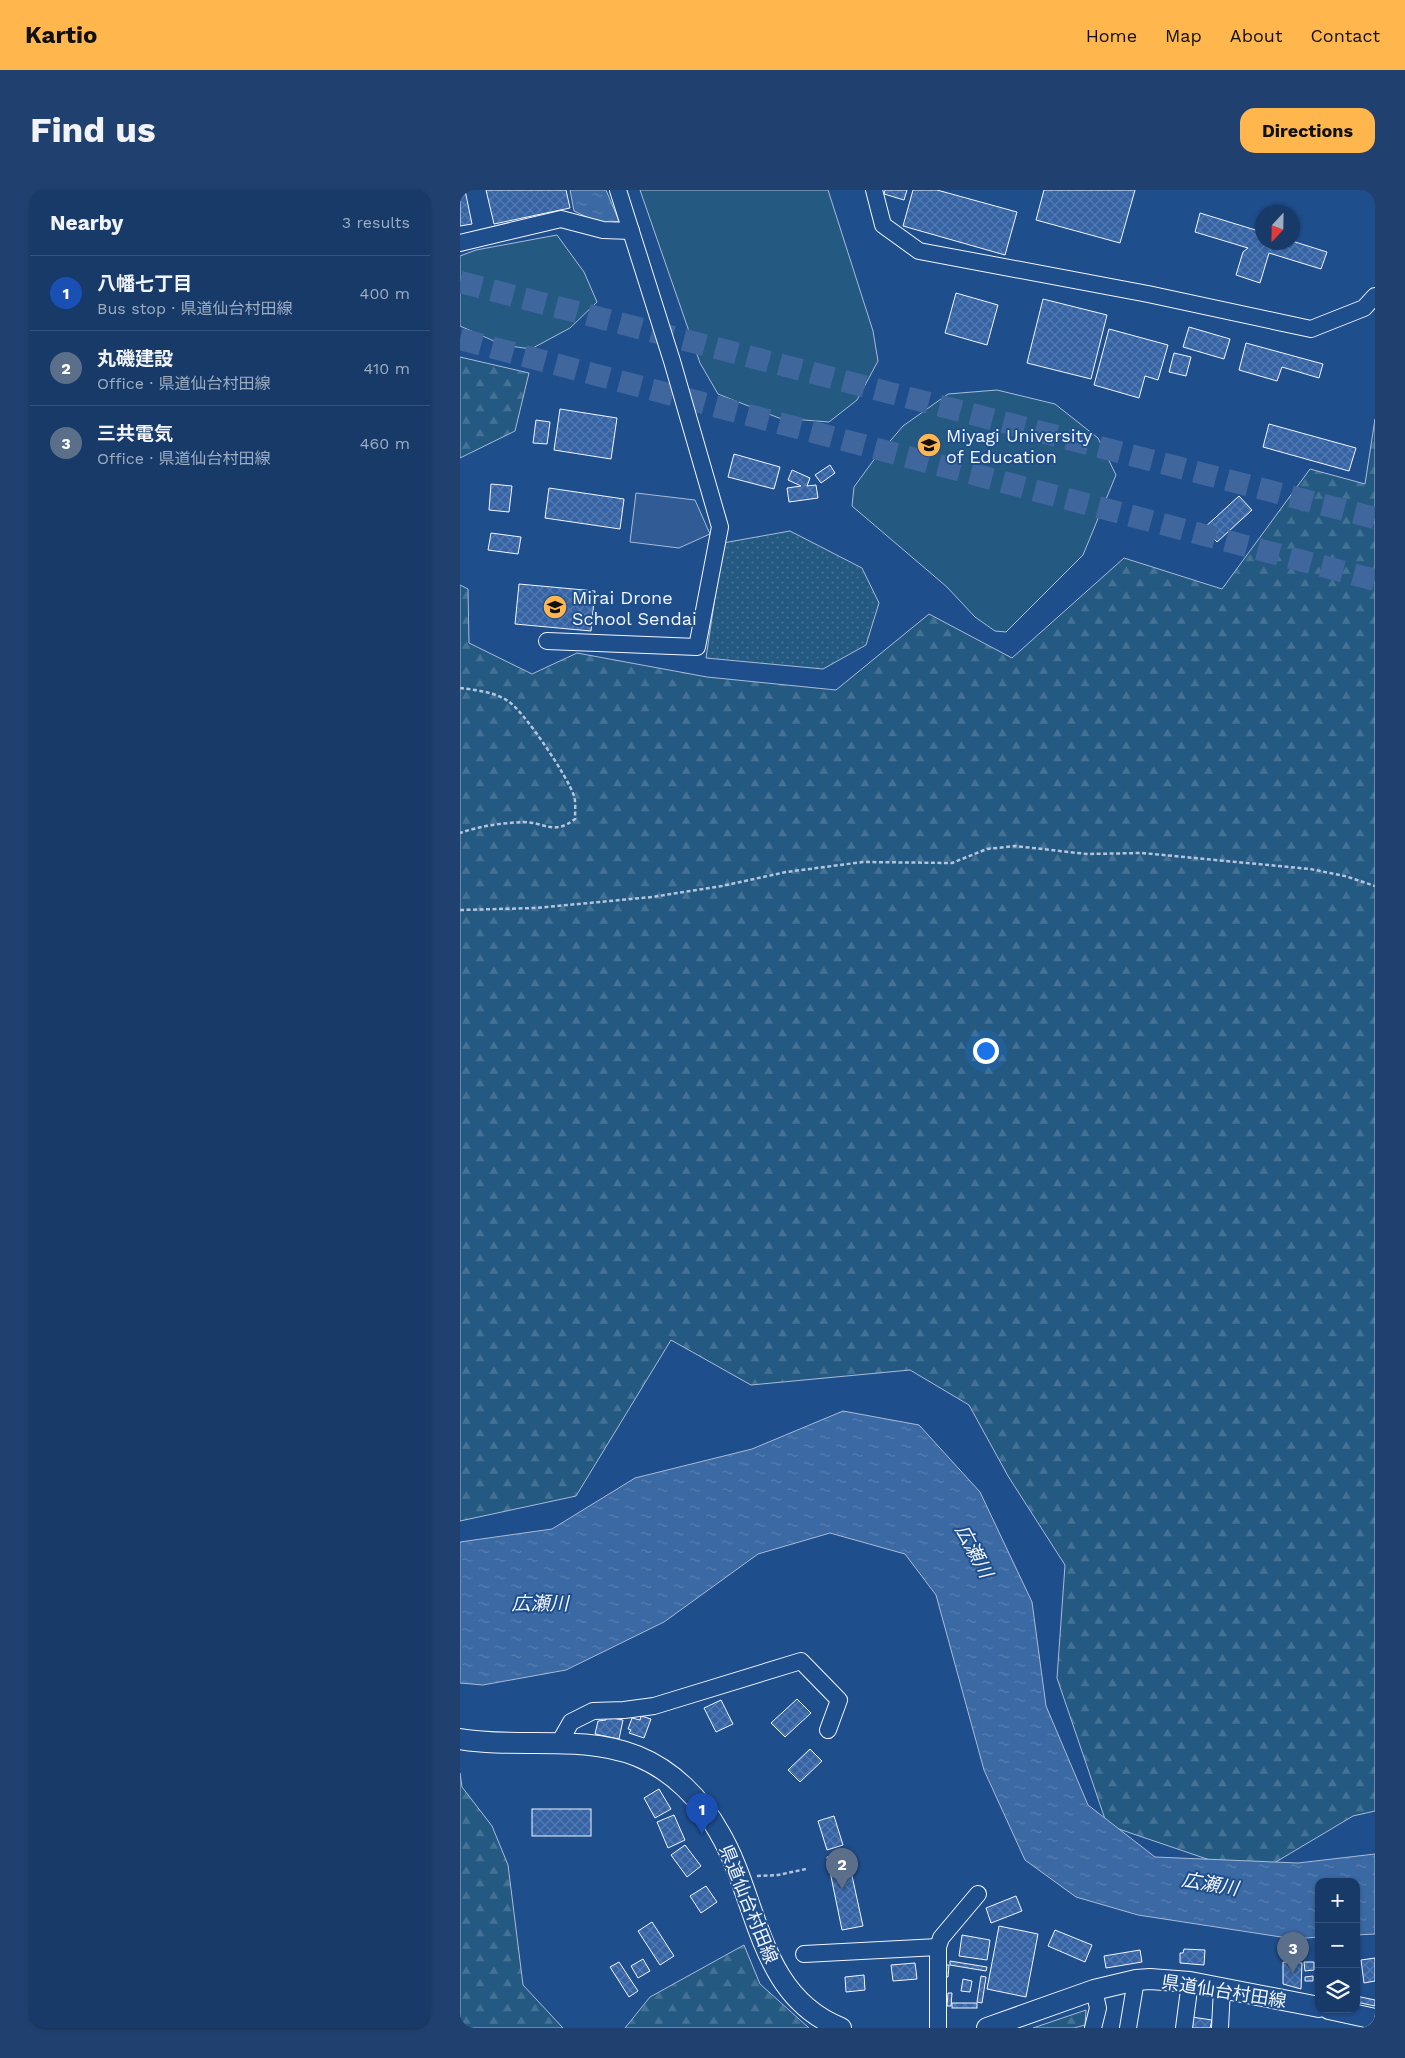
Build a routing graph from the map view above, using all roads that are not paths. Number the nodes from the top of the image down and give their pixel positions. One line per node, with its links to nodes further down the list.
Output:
1 (618, 190): 3 (street)
2 (874, 190): 5 (street)
3 (631, 231): 4 (street); 6 (street)
4 (460, 243)
5 (1375, 296)
6 (547, 641)
7 (828, 1730): 9 (street)
8 (460, 1738): 9 (main road, 県道仙台村田線)
9 (559, 1743): 20 (main road, 県道仙台村田線)
10 (978, 1894): 11 (street)
11 (938, 1947): 12 (street); 21 (street)
12 (804, 1954)
13 (1136, 1980): 14 (main road, 県道仙台村田線); 16 (main road, 県道仙台村田線); 24 (street)
14 (1190, 1982): 15 (main road, 県道仙台村田線); 25 (street)
15 (1222, 1988): 17 (main road, 県道仙台村田線); 26 (street)
16 (1094, 1990): 22 (main road, 県道仙台村田線); 23 (street)
17 (1315, 2006)
18 (1347, 2013): 19 (main road)
19 (1375, 2019)
20 (842, 2028)
21 (938, 2028)
22 (987, 2028)
23 (1093, 2028)
24 (1128, 2028)
25 (1184, 2028)
26 (1220, 2028)

